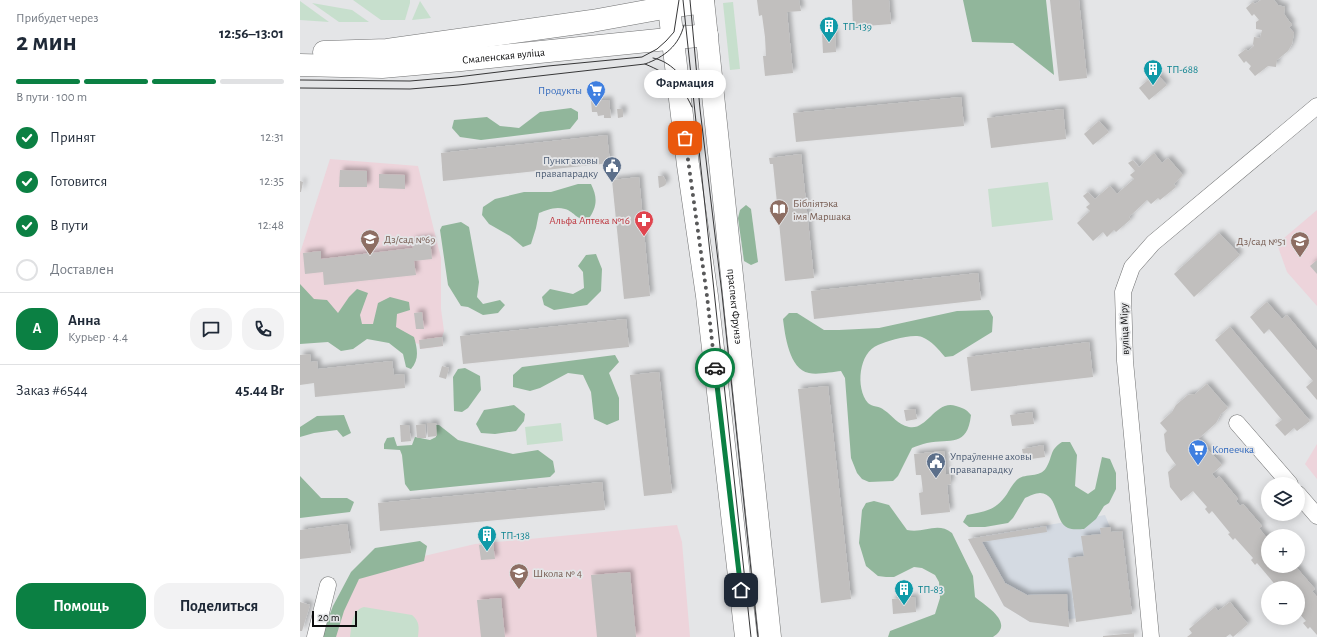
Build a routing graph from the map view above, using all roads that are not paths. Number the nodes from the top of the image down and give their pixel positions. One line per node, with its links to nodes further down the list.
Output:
1 (703, 1): 2 (main road, Смаленская вуліца); 3 (main road, праспект Фрунзэ)
2 (668, 3): 4 (main road); 5 (main road, Смаленская вуліца)
3 (707, 35): 4 (main road, Смаленская вуліца); 15 (main road, праспект Фрунзэ)
4 (673, 38): 6 (main road, Смаленская вуліца); 14 (main road)
5 (300, 51)
6 (300, 65)
7 (1317, 106): 16 (street, вуліца Міру)
8 (1237, 423): 9 (street)
9 (1284, 477)
10 (1305, 502): 11 (street)
11 (1317, 516)
12 (328, 585): 13 (street)
13 (315, 637)
14 (746, 637)
15 (770, 637)
16 (1151, 637)

